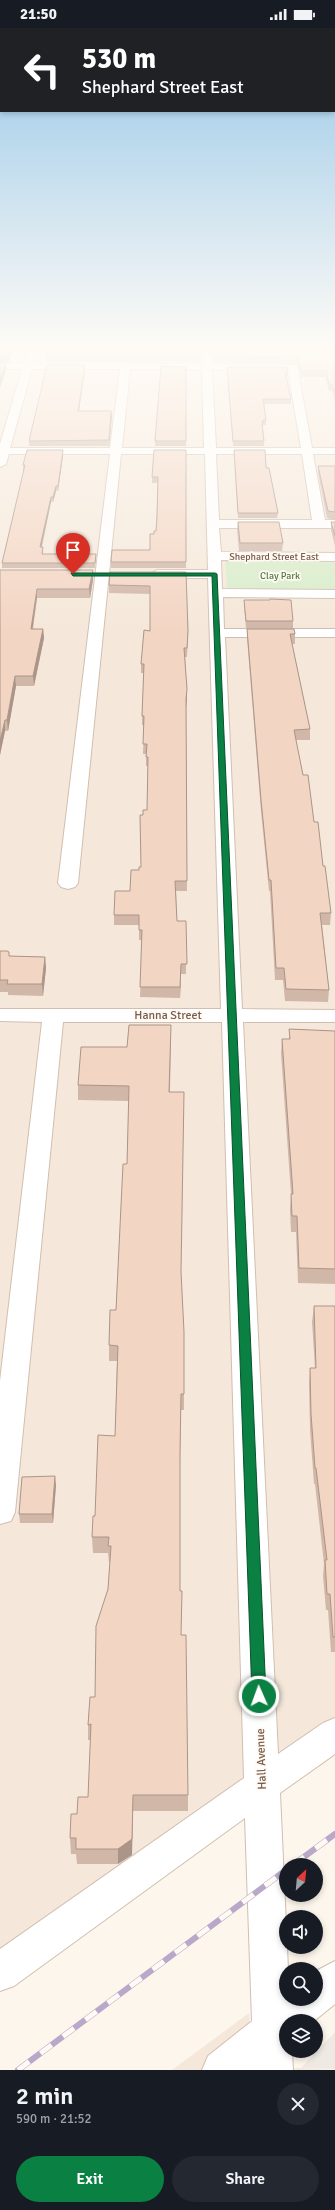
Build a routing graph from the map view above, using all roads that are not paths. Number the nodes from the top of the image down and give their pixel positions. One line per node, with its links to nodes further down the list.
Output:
1 (5, 440): 5 (street)
2 (116, 440): 6 (street)
3 (209, 440): 7 (street, Hall Avenue)
4 (306, 440): 8 (street)
5 (2, 451): 6 (street); 10 (street)
6 (115, 451): 7 (street); 16 (street)
7 (210, 451): 8 (street); 11 (street, Hall Avenue)
8 (308, 451): 9 (street); 12 (street)
9 (335, 451)
10 (0, 464)
11 (212, 524): 12 (street); 19 (street, Hall Avenue)
12 (319, 524): 13 (street)
13 (335, 524)
14 (335, 557): 19 (street, Shephard Street East)
15 (86, 574): 16 (street)
16 (102, 574): 17 (street); 23 (street)
17 (116, 574)
18 (146, 574): 19 (street, Shephard Street East)
19 (215, 575): 20 (street, Shephard Street East); 21 (street, Hall Avenue)
20 (335, 594)
21 (217, 633): 22 (street); 26 (street, Hall Avenue)
22 (335, 633)
23 (68, 883)
24 (0, 1014): 25 (street, Hanna Street)
25 (53, 1015): 26 (street, Hanna Street); 28 (street)
26 (232, 1016): 27 (street, Hanna Street); 30 (street, Hall Avenue)
27 (335, 1016)
28 (0, 1512)
29 (335, 1734): 30 (street)
30 (262, 1786): 31 (street); 35 (street, Hall Avenue)
31 (0, 1972)
32 (335, 1980): 33 (street)
33 (323, 1989)
34 (302, 2006): 35 (street)
35 (272, 2030): 36 (street); 37 (street, Hall Avenue)
36 (222, 2070)
37 (273, 2070)

